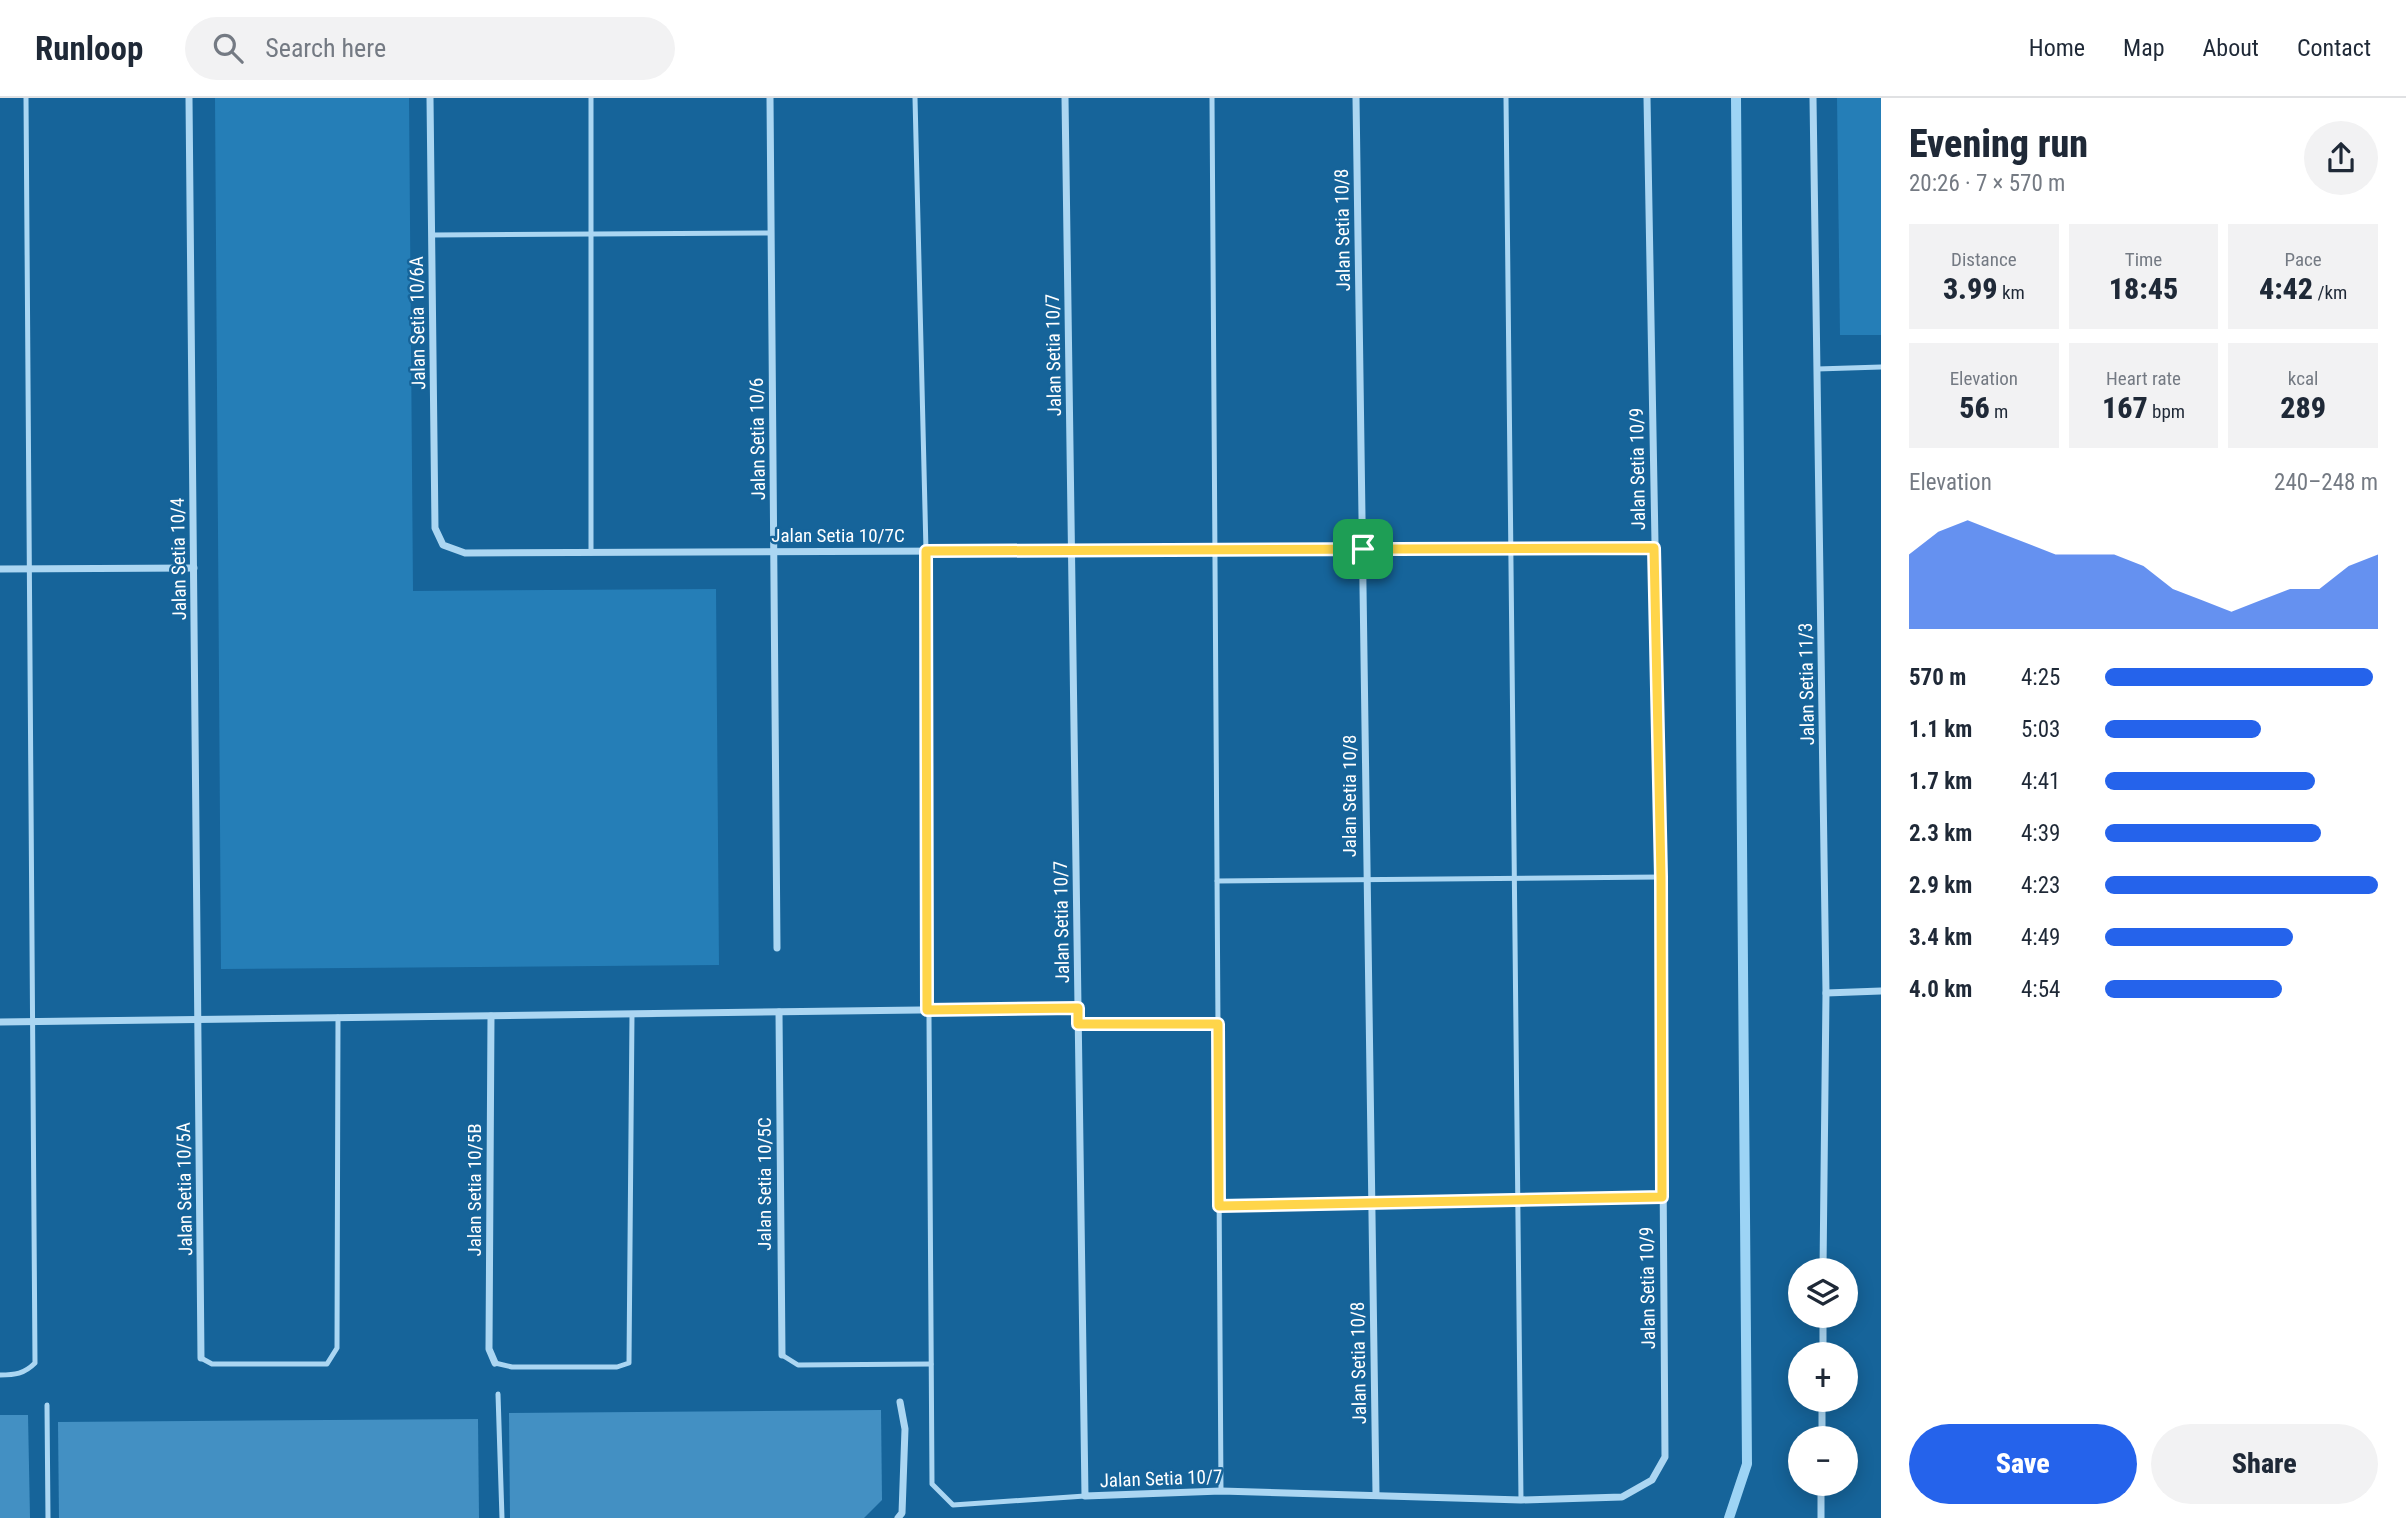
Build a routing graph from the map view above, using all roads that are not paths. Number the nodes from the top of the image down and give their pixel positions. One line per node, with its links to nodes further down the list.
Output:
1 (26, 98): 29 (lane)
2 (189, 98): 27 (street, Jalan Setia 10/4)
3 (430, 98): 14 (street, Jalan Setia 10/6A)
4 (591, 98): 15 (lane)
5 (770, 98): 13 (street, Jalan Setia 10/6)
6 (915, 98): 24 (lane)
7 (1065, 98): 22 (street, Jalan Setia 10/7)
8 (1212, 98): 23 (lane)
9 (1356, 98): 20 (street, Jalan Setia 10/8)
10 (1506, 98): 21 (lane)
11 (1647, 98): 19 (street, Jalan Setia 10/9)
12 (1813, 98): 17 (street, Jalan Setia 11/3)
13 (771, 233): 15 (lane); 25 (street, Jalan Setia 10/6)
14 (432, 235): 15 (lane); 18 (street, Jalan Setia 10/6A)
15 (591, 235): 26 (lane)
16 (1881, 367): 17 (lane)
17 (1817, 369): 36 (street, Jalan Setia 11/3)
18 (443, 545): 26 (street, Jalan Setia 10/7C)
19 (1654, 548): 21 (street, Jalan Setia 10/7C); 30 (street, Jalan Setia 10/9)
20 (1363, 549): 21 (street, Jalan Setia 10/7C); 23 (street, Jalan Setia 10/7C); 32 (street, Jalan Setia 10/8)
21 (1510, 549): 31 (lane)
22 (1071, 550): 23 (street, Jalan Setia 10/7C); 24 (street, Jalan Setia 10/7C); 37 (street, Jalan Setia 10/7)
23 (1215, 550): 33 (lane)
24 (926, 551): 25 (street, Jalan Setia 10/7C); 38 (lane)
25 (774, 552): 26 (street, Jalan Setia 10/7C); 34 (street, Jalan Setia 10/6)
26 (591, 553)
27 (194, 568): 29 (street); 43 (street, Jalan Setia 10/4)
28 (0, 569): 29 (street)
29 (30, 569): 45 (lane)
30 (1661, 877): 31 (lane); 48 (street, Jalan Setia 10/9)
31 (1514, 878): 32 (lane); 49 (lane)
32 (1366, 880): 33 (lane); 50 (street, Jalan Setia 10/8)
33 (1217, 881): 47 (lane)
34 (777, 948)
35 (1881, 991): 36 (street)
36 (1826, 993): 52 (street, Jalan Setia 11/3)
37 (1078, 1008): 38 (street); 46 (street, Jalan Setia 10/7)
38 (927, 1010): 39 (street); 56 (lane)
39 (779, 1012): 40 (street); 53 (street, Jalan Setia 10/5C)
40 (632, 1014): 41 (street); 55 (lane)
41 (491, 1016): 42 (street); 55 (street, Jalan Setia 10/5B)
42 (338, 1017): 43 (street); 54 (lane)
43 (198, 1019): 45 (street); 54 (street, Jalan Setia 10/5A)
44 (0, 1022): 45 (street)
45 (33, 1022): 57 (lane)
46 (1078, 1024): 47 (lane); 63 (street, Jalan Setia 10/7)
47 (1218, 1024): 51 (lane)
48 (1662, 1197): 49 (lane); 65 (street, Jalan Setia 10/9)
49 (1517, 1200): 50 (lane); 65 (lane)
50 (1371, 1203): 51 (lane); 62 (street, Jalan Setia 10/8)
51 (1219, 1206): 61 (lane)
52 (1824, 1258)
53 (782, 1355): 56 (lane)
54 (201, 1358)
55 (495, 1363)
56 (931, 1364): 63 (lane)
57 (0, 1375)
58 (498, 1394): 67 (lane)
59 (900, 1402): 68 (street)
60 (47, 1405): 66 (lane)
61 (1221, 1491): 62 (street, Jalan Setia 10/7); 63 (street, Jalan Setia 10/7)
62 (1376, 1494): 65 (street, Jalan Setia 10/9)
63 (1085, 1496)
64 (1821, 1496): 69 (street)
65 (1521, 1500)
66 (48, 1518)
67 (502, 1518)
68 (898, 1518)
69 (1821, 1518)

